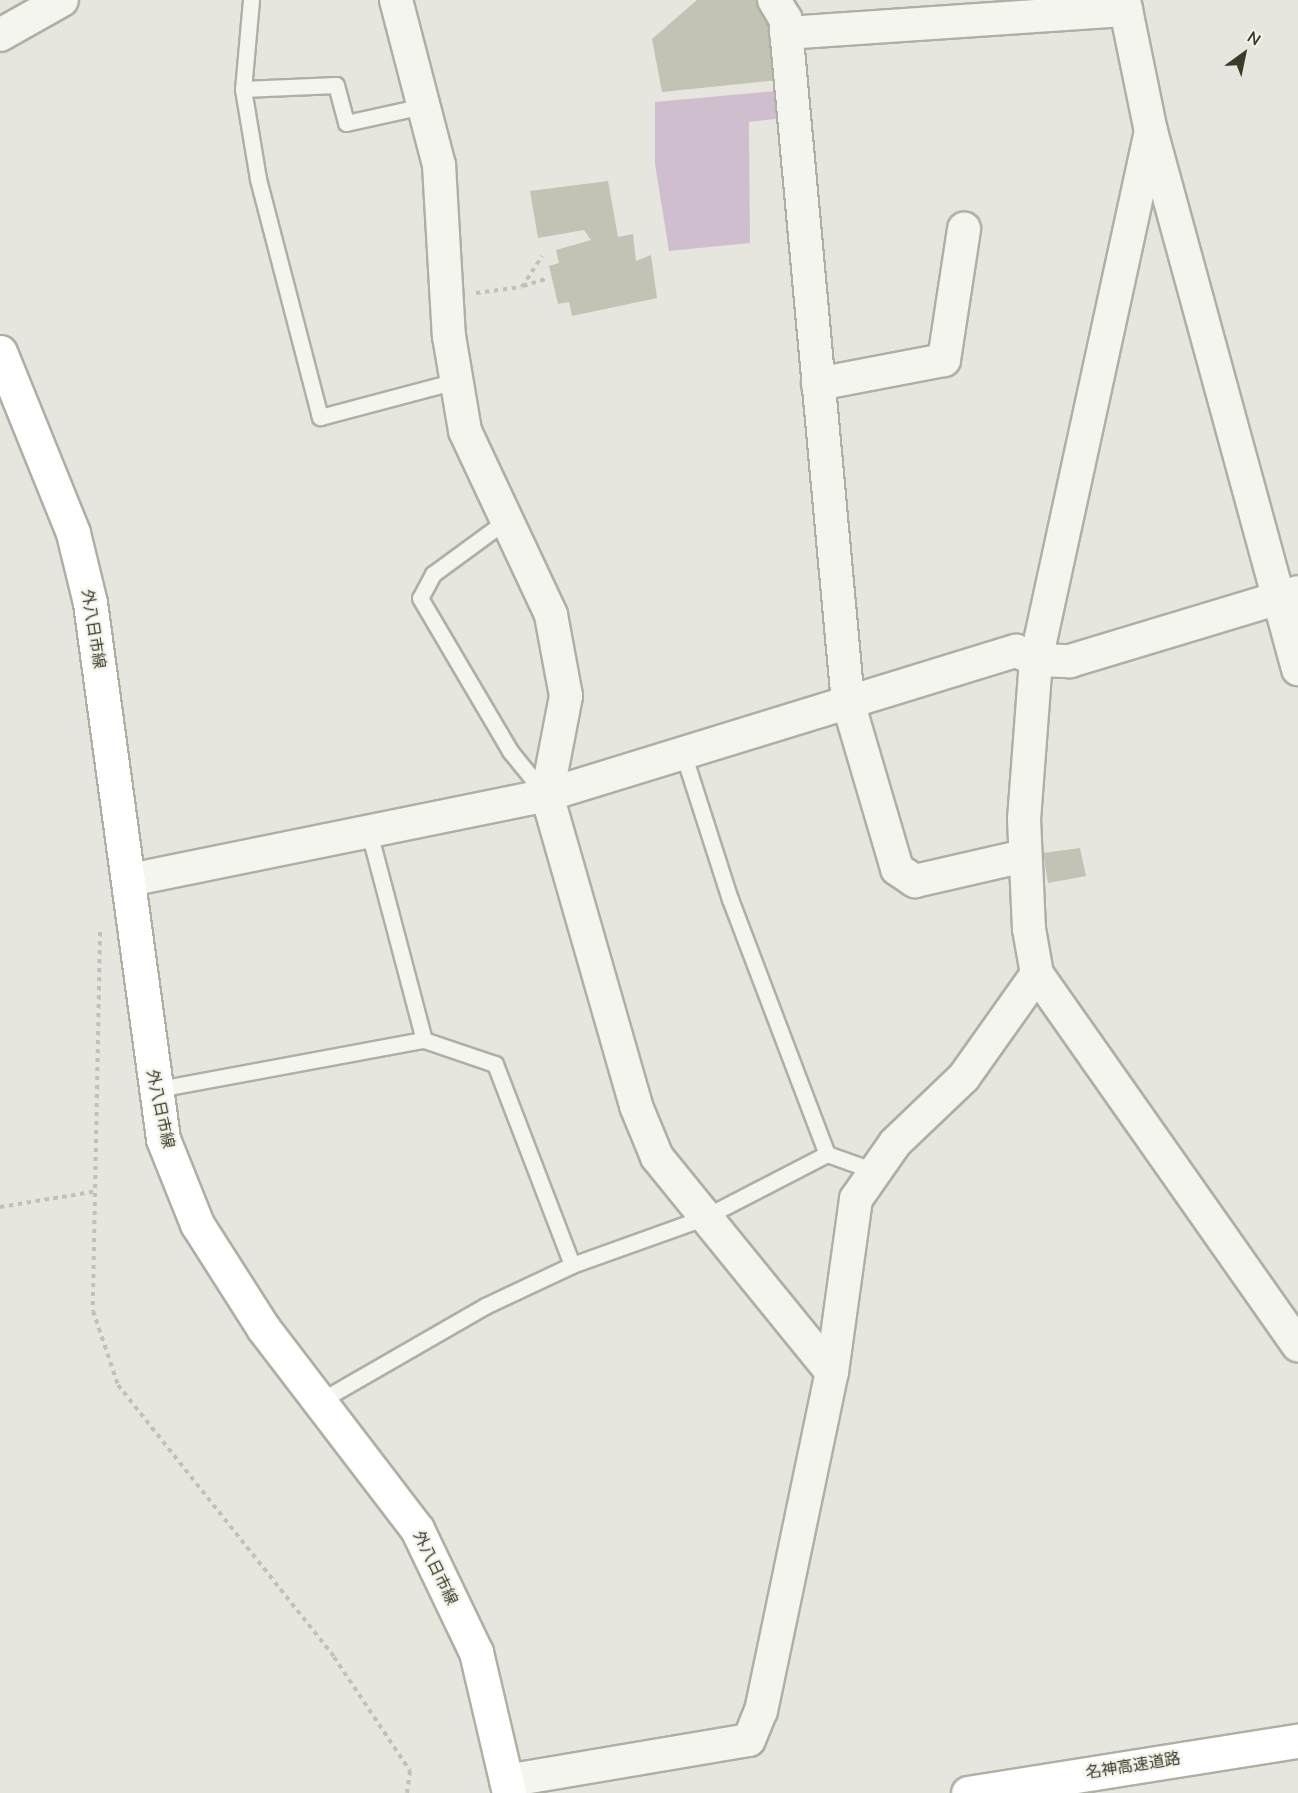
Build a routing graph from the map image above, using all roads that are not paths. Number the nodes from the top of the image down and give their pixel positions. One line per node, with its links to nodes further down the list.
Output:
1 (62, 0): 8 (street)
2 (251, 0): 9 (lane)
3 (396, 0): 10 (street)
4 (774, 0): 7 (street)
5 (1125, 5): 6 (street); 11 (street)
6 (975, 10): 7 (street)
7 (786, 33): 15 (street)
8 (0, 36)
9 (243, 89): 10 (lane); 14 (lane)
10 (423, 106): 14 (street)
11 (1151, 131): 17 (street); 18 (street)
12 (964, 229): 15 (street)
13 (0, 352): 25 (main road, 外八日市線)
14 (456, 381): 16 (street)
15 (818, 384): 20 (street)
16 (504, 522): 22 (street); 22 (lane)
17 (1289, 594): 18 (street); 19 (street)
18 (1036, 660): 20 (street); 24 (street)
19 (1298, 669)
20 (848, 702): 21 (street); 24 (street)
21 (683, 753): 22 (street); 29 (lane)
22 (547, 795): 23 (street); 31 (street)
23 (369, 832): 25 (street); 27 (lane)
24 (1024, 856): 26 (street)
25 (130, 880): 28 (main road, 外八日市線)
26 (1037, 974): 30 (street); 33 (street)
27 (424, 1040): 28 (lane); 32 (lane)
28 (153, 1090): 35 (main road, 外八日市線)
29 (827, 1154): 30 (lane); 31 (lane)
30 (872, 1170): 34 (street)
31 (703, 1218): 32 (lane); 34 (street)
32 (572, 1265): 35 (lane)
33 (1298, 1345)
34 (832, 1372): 37 (street)
35 (320, 1401): 37 (main road, 外八日市線)
36 (1298, 1741): 38 (main road, 名神高速道路)
37 (507, 1787)
38 (968, 1793)

